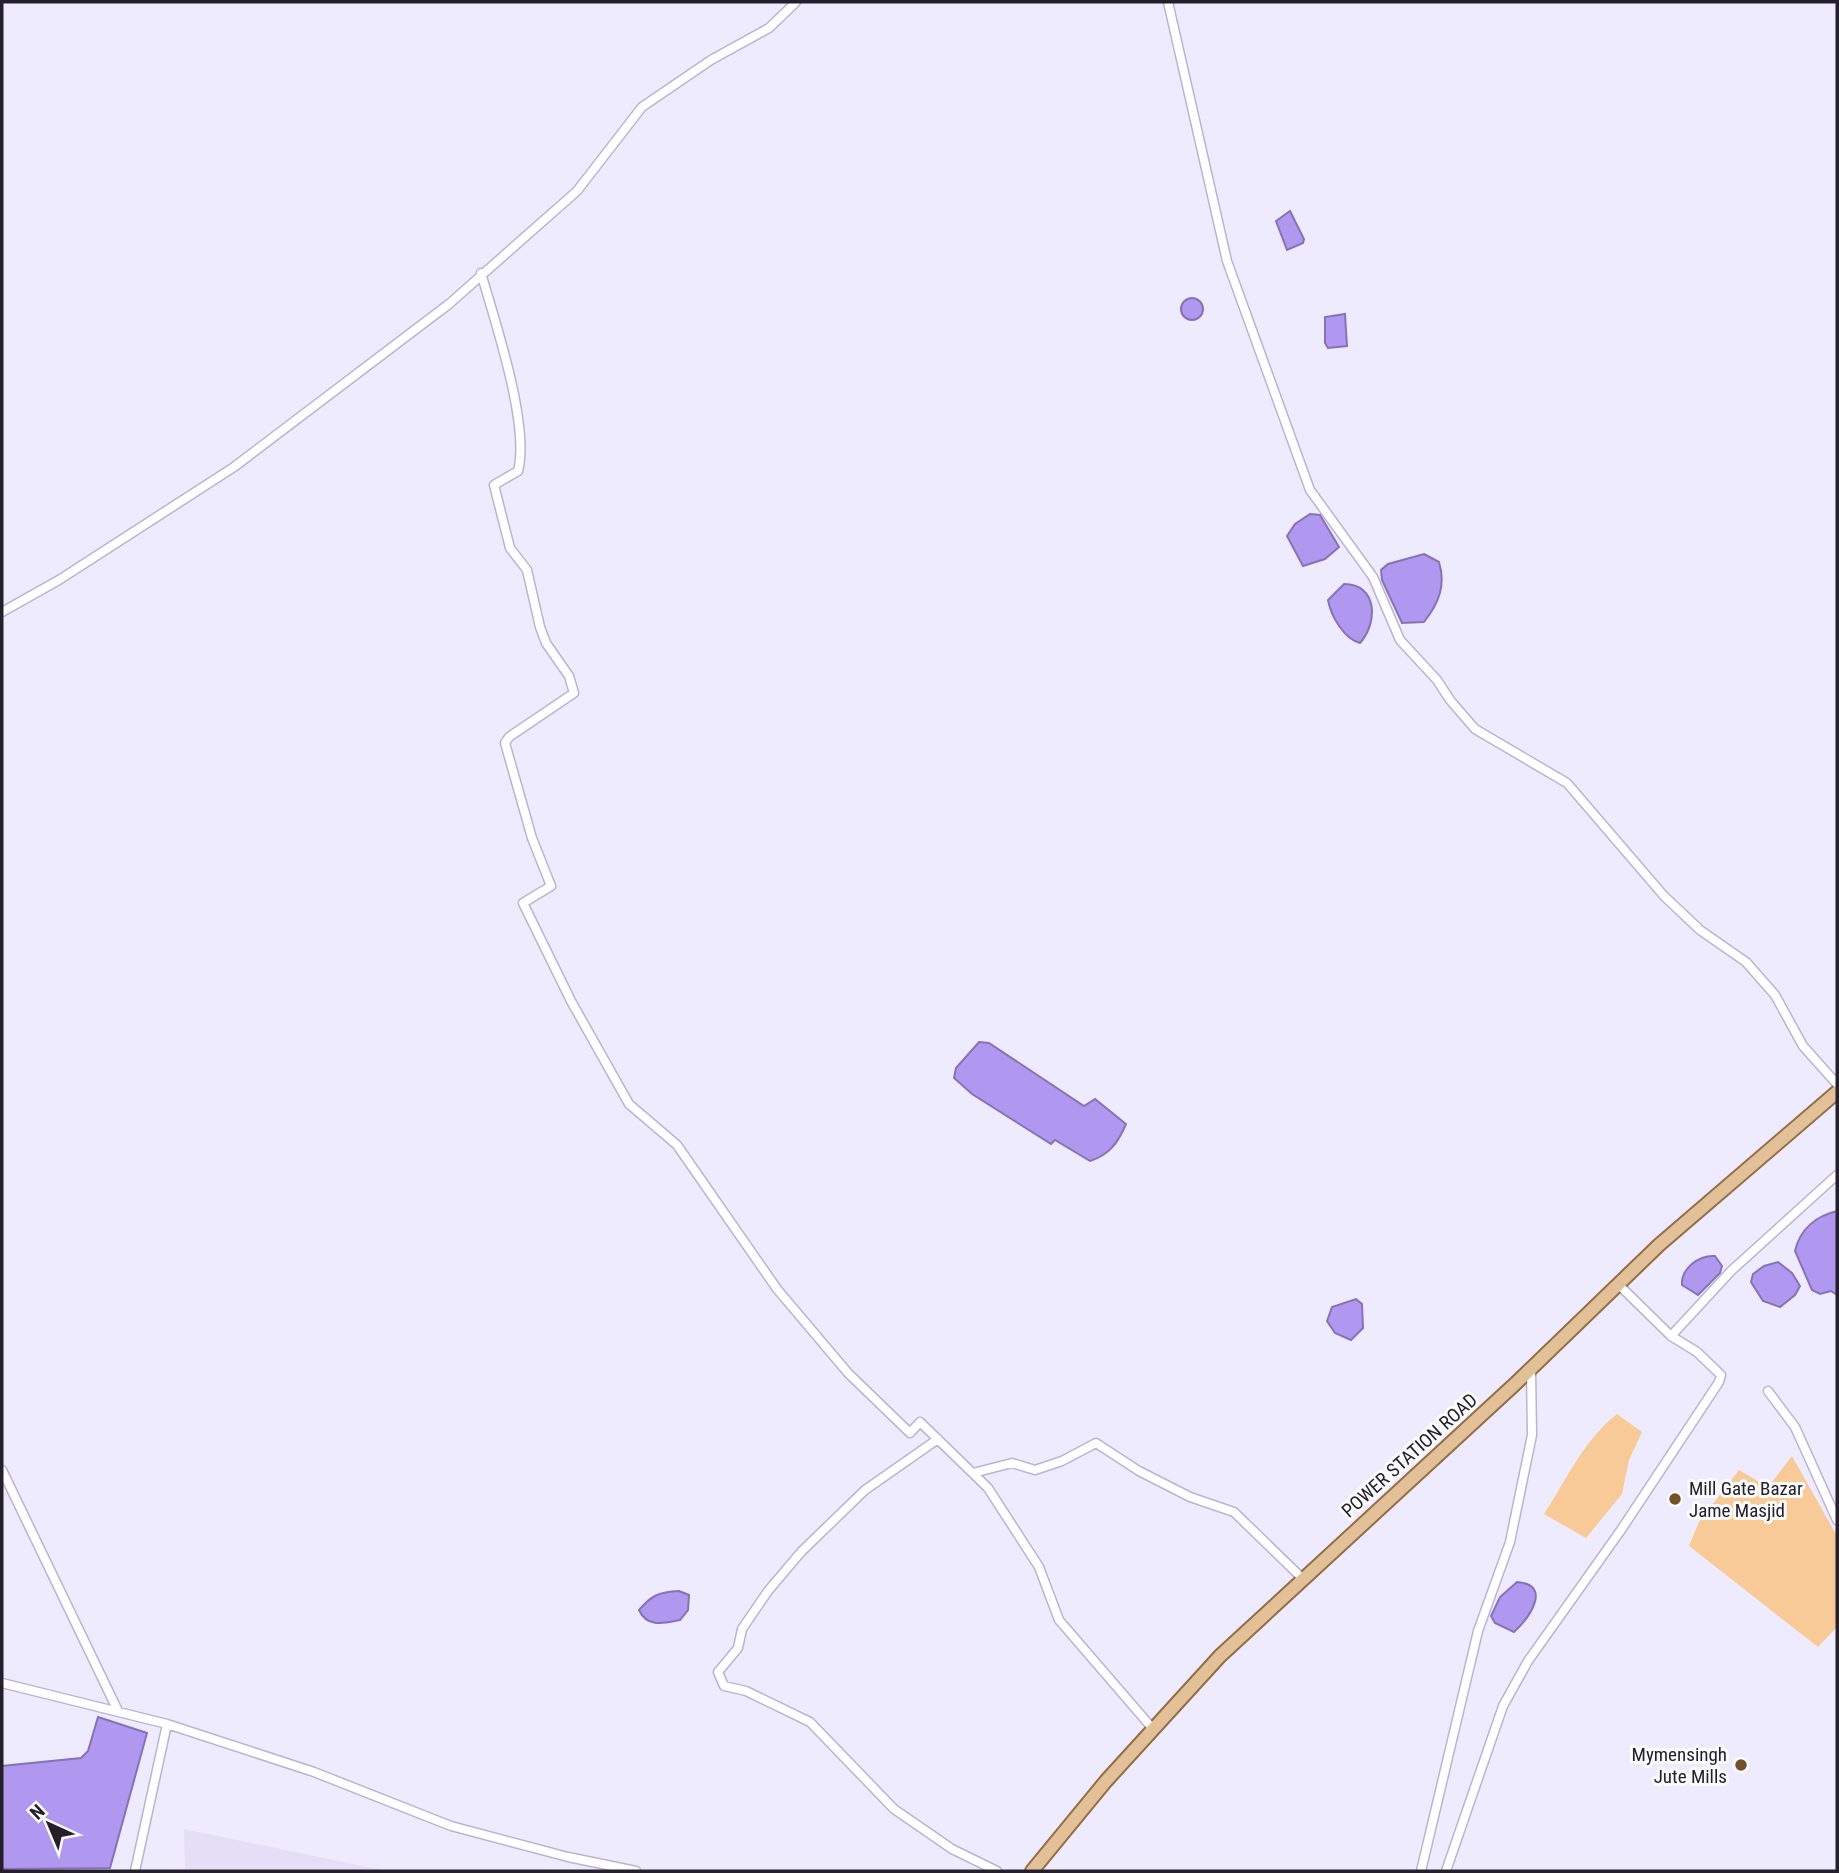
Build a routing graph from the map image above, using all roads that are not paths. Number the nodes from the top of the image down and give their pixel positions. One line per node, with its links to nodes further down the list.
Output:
1 (796, 2): 3 (street)
2 (1168, 2): 5 (street)
3 (481, 273): 4 (street); 12 (street)
4 (2, 612)
5 (1837, 1083)
6 (1837, 1092): 8 (main road, POWER STATION ROAD)
7 (1837, 1175): 9 (street)
8 (1618, 1284): 9 (street); 10 (main road, POWER STATION ROAD)
9 (1671, 1336): 26 (street)
10 (1531, 1369): 16 (main road, POWER STATION ROAD); 25 (street)
11 (1768, 1391): 15 (street)
12 (938, 1439): 14 (street); 23 (street)
13 (2, 1470): 18 (street)
14 (973, 1473): 16 (street); 20 (street)
15 (1837, 1520)
16 (1303, 1579): 20 (main road, POWER STATION ROAD)
17 (2, 1683): 18 (street)
18 (118, 1711): 19 (street)
19 (167, 1724): 21 (street); 22 (street)
20 (1153, 1729): 24 (main road, POWER STATION ROAD)
21 (135, 1871)
22 (636, 1871)
23 (997, 1871)
24 (1032, 1871)
25 (1421, 1871)
26 (1446, 1871)

